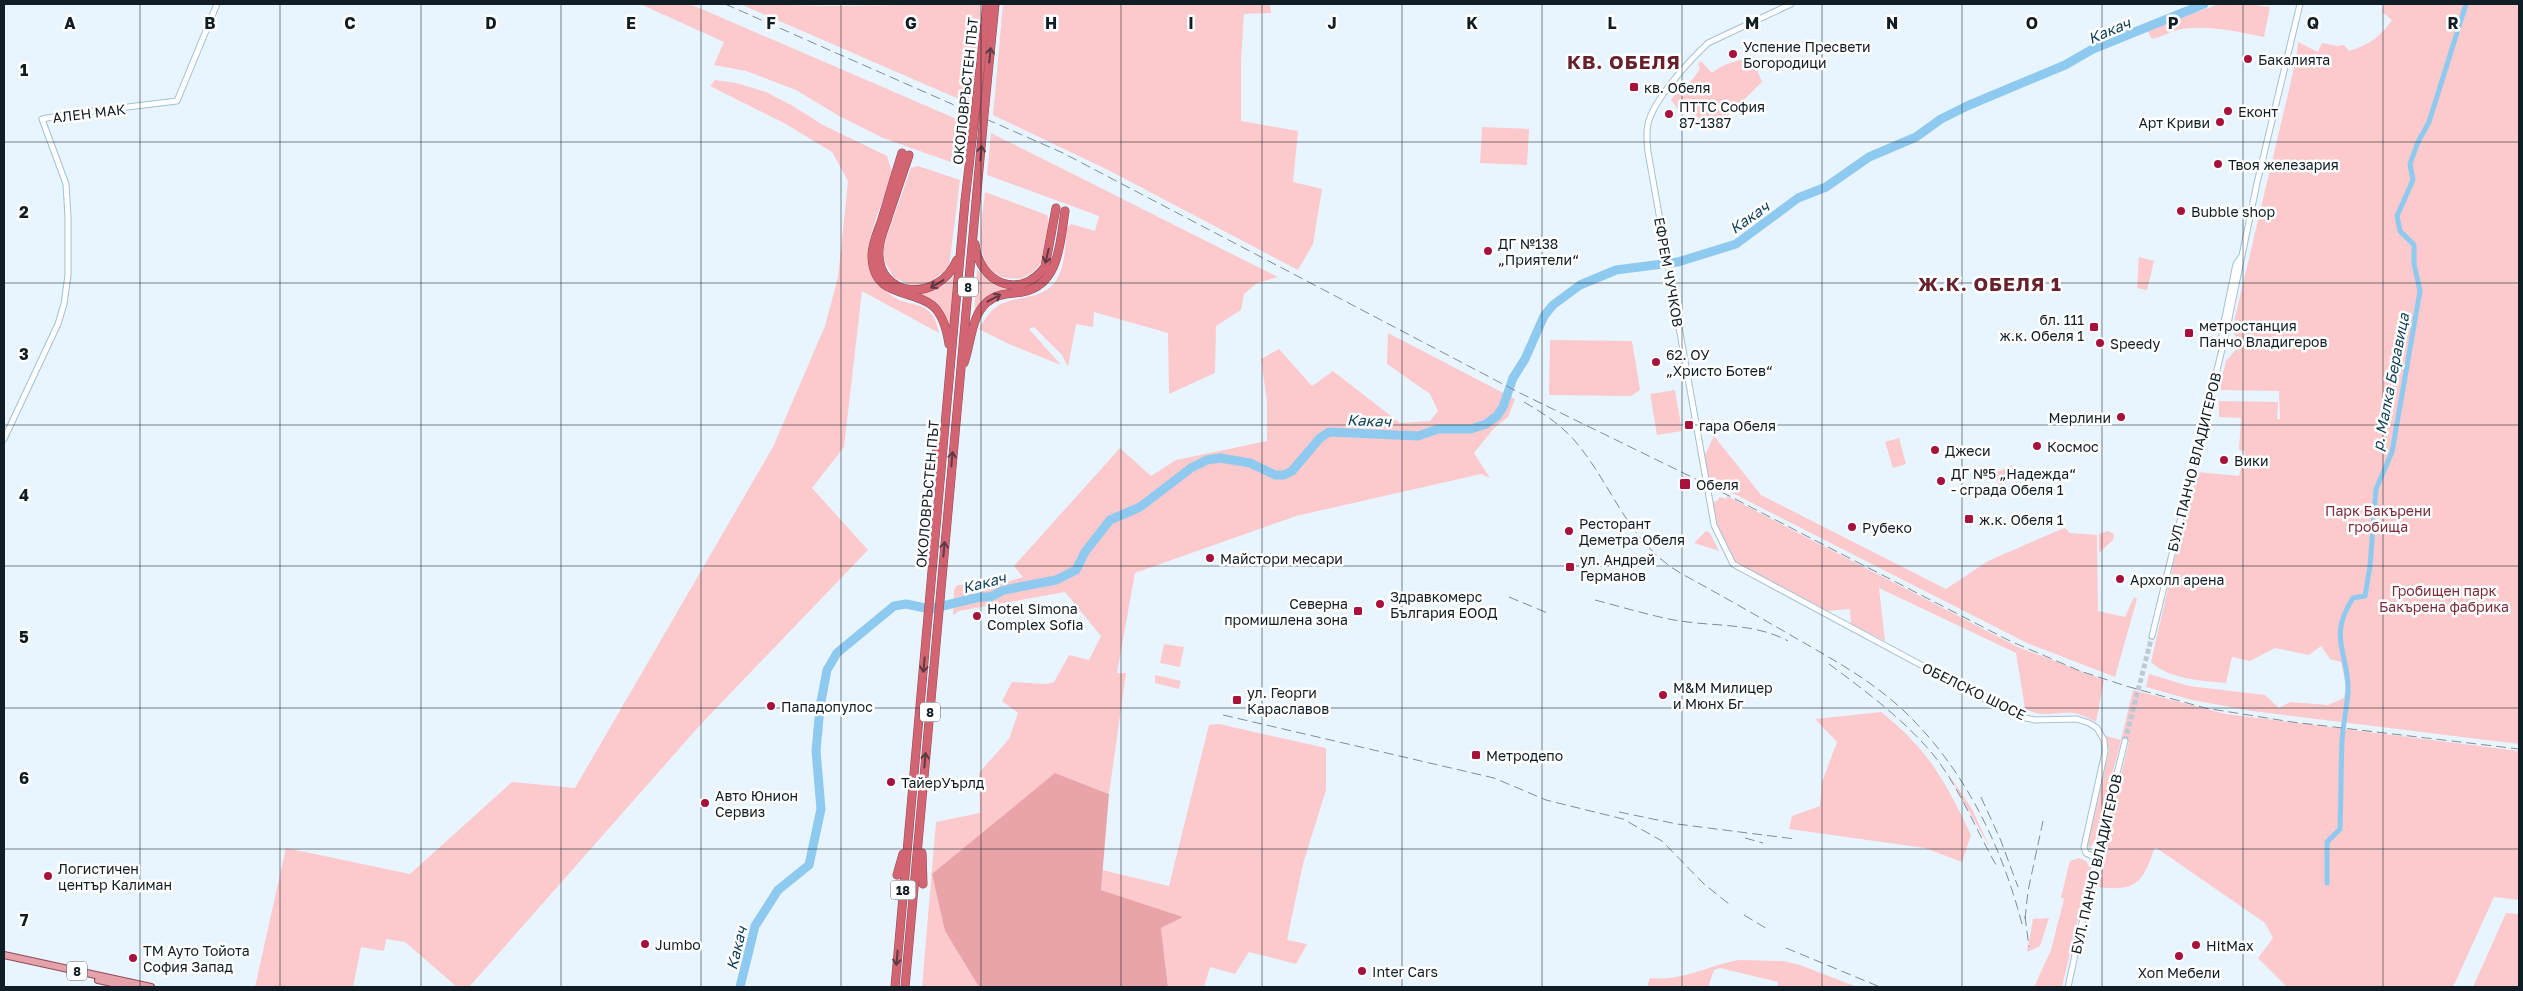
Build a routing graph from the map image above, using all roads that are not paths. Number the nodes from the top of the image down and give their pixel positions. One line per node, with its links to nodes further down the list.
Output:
1 (217, 4): 12 (street, АЛЕН МАК)
2 (987, 4): 8 (highway, ОКОЛОВРЪСТЕН ПЪТ / 8, bridge)
3 (996, 4): 9 (highway, ОКОЛОВРЪСТЕН ПЪТ / 8, one-way to 3, bridge)
4 (1791, 4): 15 (street, ЕФРЕМ ЧУЧКОВ)
5 (2300, 4): 16 (street, БУЛ. ПАНЧО ВЛАДИГЕРОВ)
6 (1056, 208): 9 (highway, one-way to 9)
7 (1065, 211): 11 (highway, one-way to 7)
8 (963, 226): 10 (highway, ОКОЛОВРЪСТЕН ПЪТ / 8); 10 (highway, one-way to 10)
9 (973, 228): 11 (highway, ОКОЛОВРЪСТЕН ПЪТ / 8)
10 (950, 355): 14 (highway, ОКОЛОВРЪСТЕН ПЪТ / 8)
11 (960, 371): 19 (highway, ОКОЛОВРЪСТЕН ПЪТ / 8, one-way to 11)
12 (4, 439)
13 (936, 448): 14 (highway)
14 (942, 466): 18 (highway, ОКОЛОВРЪСТЕН ПЪТ / 8, one-way to 18)
15 (1733, 564): 21 (street, ОБЕЛСКО ШОСЕ)
16 (2152, 636)
17 (2125, 741): 21 (street, БУЛ. ПАНЧО ВЛАДИГЕРОВ)
18 (914, 776): 20 (highway, ОКОЛОВРЪСТЕН ПЪТ / 18)
19 (921, 808): 23 (highway, 8); 29 (highway, ОКОЛОВРЪСТЕН ПЪТ / 18)
20 (910, 828): 22 (highway); 28 (highway, ОКОЛОВРЪСТЕН ПЪТ / 18, one-way to 28)
21 (2096, 858): 30 (street, БУЛ. ПАНЧО ВЛАДИГЕРОВ)
22 (897, 874)
23 (923, 884)
24 (4, 955): 27 (main road, 8)
25 (4, 959): 26 (main road, 8)
26 (131, 987)
27 (151, 987)
28 (895, 987)
29 (905, 987)
30 (2068, 987)

